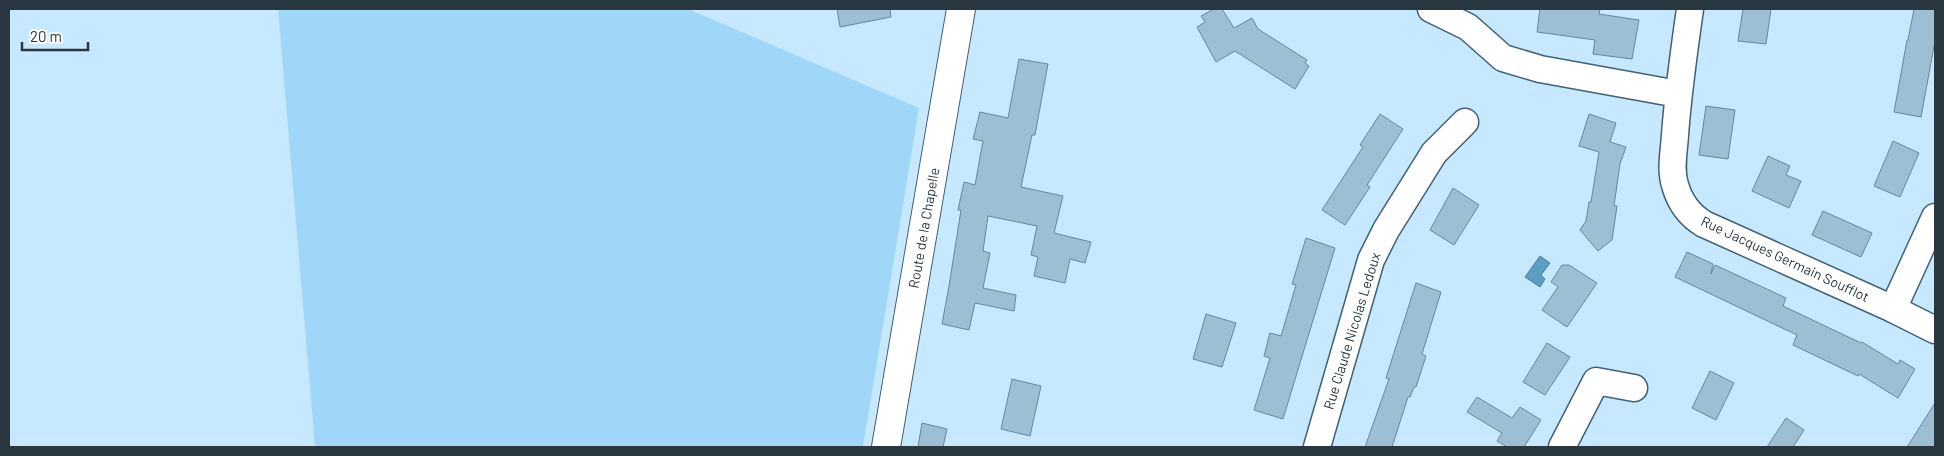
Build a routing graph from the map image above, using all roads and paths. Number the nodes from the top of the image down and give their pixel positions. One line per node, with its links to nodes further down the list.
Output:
1 (961, 9): 10 (main road, Route de la Chapelle)
2 (1431, 9): 4 (street)
3 (1690, 9): 4 (street, Rue Jacques Germain Soufflot)
4 (1678, 94): 7 (street, Rue Jacques Germain Soufflot)
5 (1465, 122): 11 (street, Rue Claude Nicolas Ledoux)
6 (1935, 217): 7 (street)
7 (1893, 309): 8 (street, Rue Jacques Germain Soufflot)
8 (1935, 330)
9 (1634, 388): 12 (street)
10 (886, 447)
11 (1317, 447)
12 (1562, 447)

